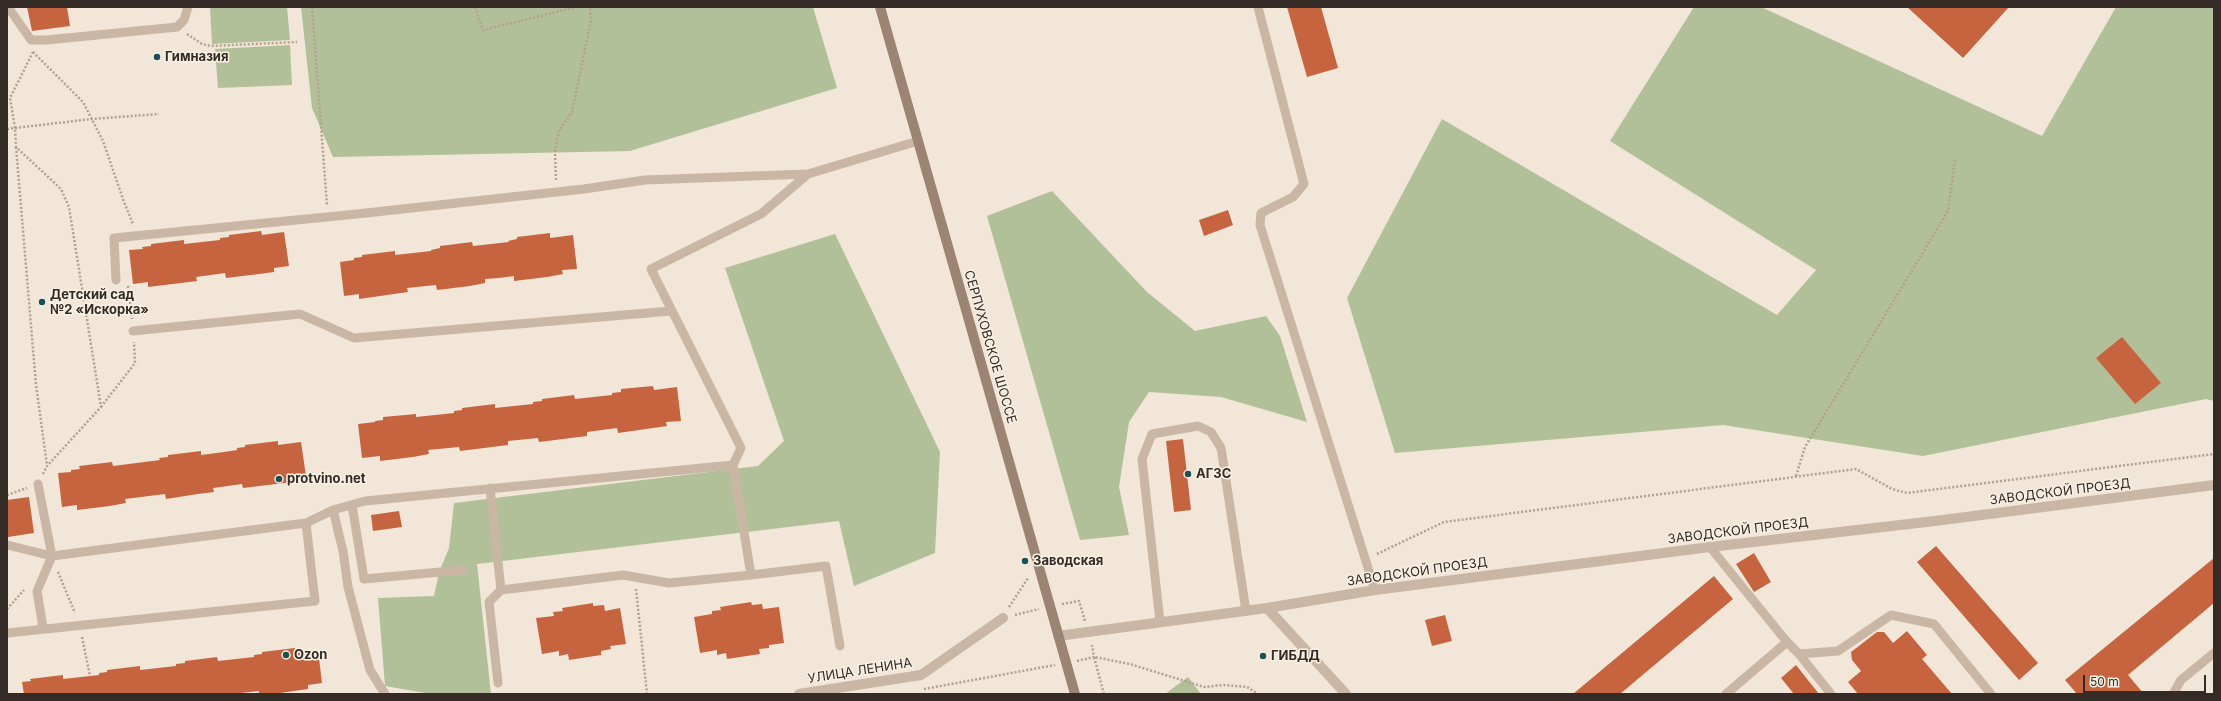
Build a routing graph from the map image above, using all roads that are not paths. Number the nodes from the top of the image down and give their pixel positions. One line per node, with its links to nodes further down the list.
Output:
1 (8, 7): 2 (lane)
2 (188, 7)
3 (880, 7): 5 (main road, СЕРПУХОВСКОЕ ШОССЕ)
4 (1258, 7): 23 (lane)
5 (918, 141): 6 (lane); 30 (main road, СЕРПУХОВСКОЕ ШОССЕ)
6 (808, 174): 7 (lane); 8 (lane)
7 (116, 280)
8 (671, 311): 9 (lane); 10 (lane)
9 (133, 331)
10 (733, 465): 13 (lane); 21 (lane)
11 (38, 484): 19 (lane)
12 (2214, 485): 18 (street, ЗАВОДСКОЙ ПРОЕЗД)
13 (490, 488): 14 (lane); 22 (lane)
14 (352, 504): 15 (lane); 20 (lane)
15 (333, 510): 16 (lane); 36 (lane)
16 (306, 523): 19 (lane); 28 (lane)
17 (7, 545): 19 (lane)
18 (1710, 547): 23 (street, ЗАВОДСКОЙ ПРОЕЗД); 31 (lane)
19 (52, 556): 28 (lane)
20 (463, 570)
21 (751, 575): 22 (lane); 32 (lane)
22 (502, 590): 35 (lane)
23 (1375, 590): 24 (street, ЗАВОДСКОЙ ПРОЕЗД)
24 (1267, 608): 25 (street, ЗАВОДСКОЙ ПРОЕЗД); 39 (street)
25 (1246, 611): 27 (street, ЗАВОДСКОЙ ПРОЕЗД); 27 (lane)
26 (1003, 618): 37 (street, УЛИЦА ЛЕНИНА)
27 (1160, 622): 30 (street, ЗАВОДСКОЙ ПРОЕЗД)
28 (43, 628): 29 (lane)
29 (7, 633)
30 (1058, 636): 38 (main road, СЕРПУХОВСКОЕ ШОССЕ)
31 (1787, 642): 34 (lane); 40 (lane)
32 (840, 646)
33 (2214, 653): 43 (lane)
34 (1799, 654): 41 (lane); 42 (lane)
35 (498, 682)
36 (385, 694)
37 (799, 694)
38 (1075, 694)
39 (1346, 694)
40 (1726, 694)
41 (1831, 694)
42 (1991, 694)
43 (2173, 694)

